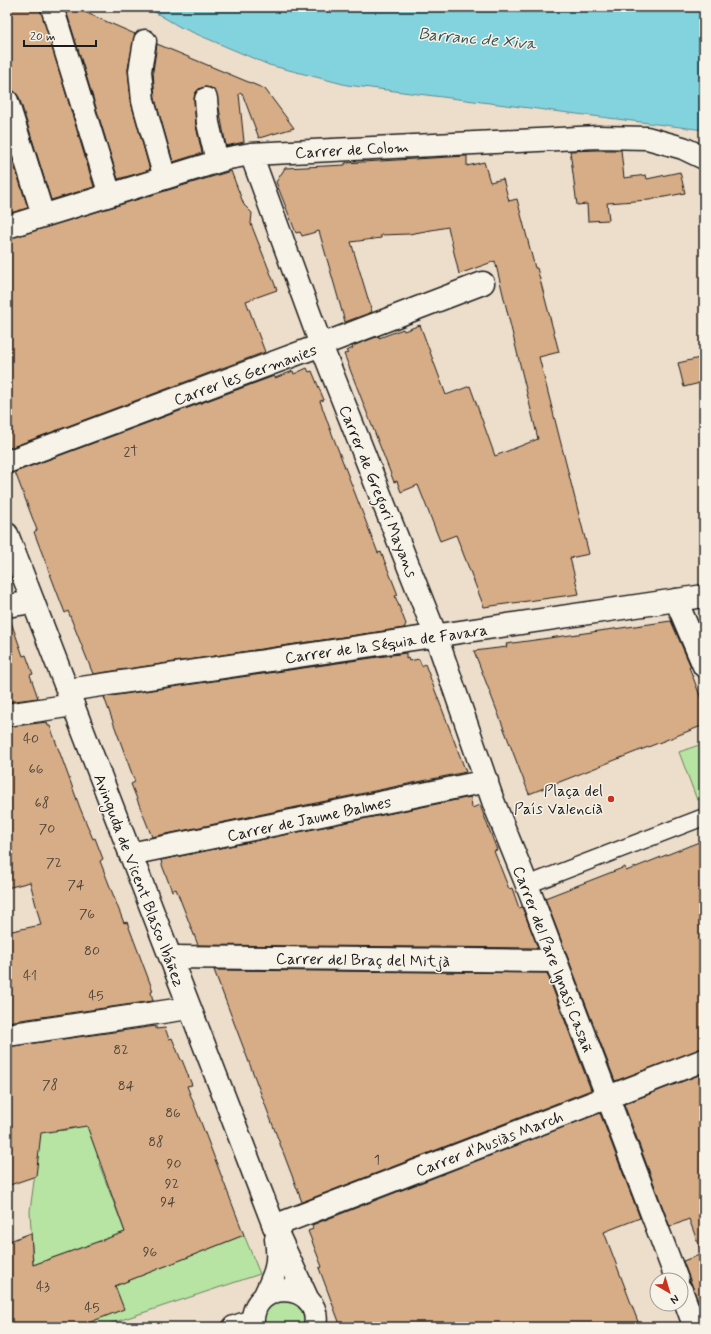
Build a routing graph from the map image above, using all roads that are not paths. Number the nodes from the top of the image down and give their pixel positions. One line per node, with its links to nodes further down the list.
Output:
1 (52, 7): 9 (street)
2 (145, 41): 8 (street)
3 (206, 99): 7 (street)
4 (7, 101): 10 (street)
5 (251, 154): 6 (street, Carrer de Colom); 7 (street, Carrer de Colom); 13 (street, Carrer de Gregori Mayans)
6 (704, 158)
7 (218, 161): 8 (street, Carrer de Colom)
8 (165, 178): 9 (street, Carrer de Colom)
9 (110, 195): 10 (street, Carrer de Colom)
10 (43, 215): 11 (street, Carrer de Colom)
11 (7, 227)
12 (483, 283): 13 (street, Carrer les Germanies)
13 (321, 345): 14 (street, Carrer les Germanies); 20 (street, Carrer de Gregori Mayans)
14 (7, 462)
15 (7, 534): 18 (street, Avinguda de Vicent Blasco Ibáñez)
16 (704, 596): 17 (street, Carrer de la Séquia de Favara)
17 (676, 600): 20 (street, Carrer de la Séquia de Favara); 21 (street)
18 (33, 602): 19 (street); 22 (street, Avinguda de Vicent Blasco Ibáñez)
19 (7, 606)
20 (436, 636): 22 (street, Carrer de la Séquia de Favara); 24 (street, Carrer del Pare Ignasi Casañ)
21 (704, 666)
22 (71, 697): 23 (street, Carrer de la Séquia de Favara); 26 (street, Avinguda de Vicent Blasco Ibáñez)
23 (7, 715)
24 (487, 782): 26 (street, Carrer de Jaume Balmes); 27 (street, Carrer del Pare Ignasi Casañ)
25 (704, 817): 27 (street)
26 (130, 854): 28 (street, Avinguda de Vicent Blasco Ibáñez)
27 (527, 885): 29 (street, Carrer del Pare Ignasi Casañ)
28 (171, 956): 29 (street, Carrer del Braç del Mitjà); 30 (street, Avinguda de Vicent Blasco Ibáñez)
29 (555, 961): 33 (street, Carrer del Pare Ignasi Casañ)
30 (189, 1008): 31 (street); 34 (street, Avinguda de Vicent Blasco Ibáñez)
31 (7, 1035)
32 (704, 1060): 33 (street, Carrer d'Ausiàs March)
33 (607, 1098): 34 (street, Carrer d'Ausiàs March); 35 (street, Carrer del Pare Ignasi Casañ)
34 (274, 1226): 36 (street, Avinguda de Vicent Blasco Ibáñez); 38 (street, Avinguda de Vicent Blasco Ibáñez)
35 (674, 1272)
36 (264, 1297): 38 (street); 40 (street, Avinguda de Vicent Blasco Ibáñez)
37 (689, 1308): 39 (street)
38 (314, 1317)
39 (696, 1324)
40 (246, 1325)

